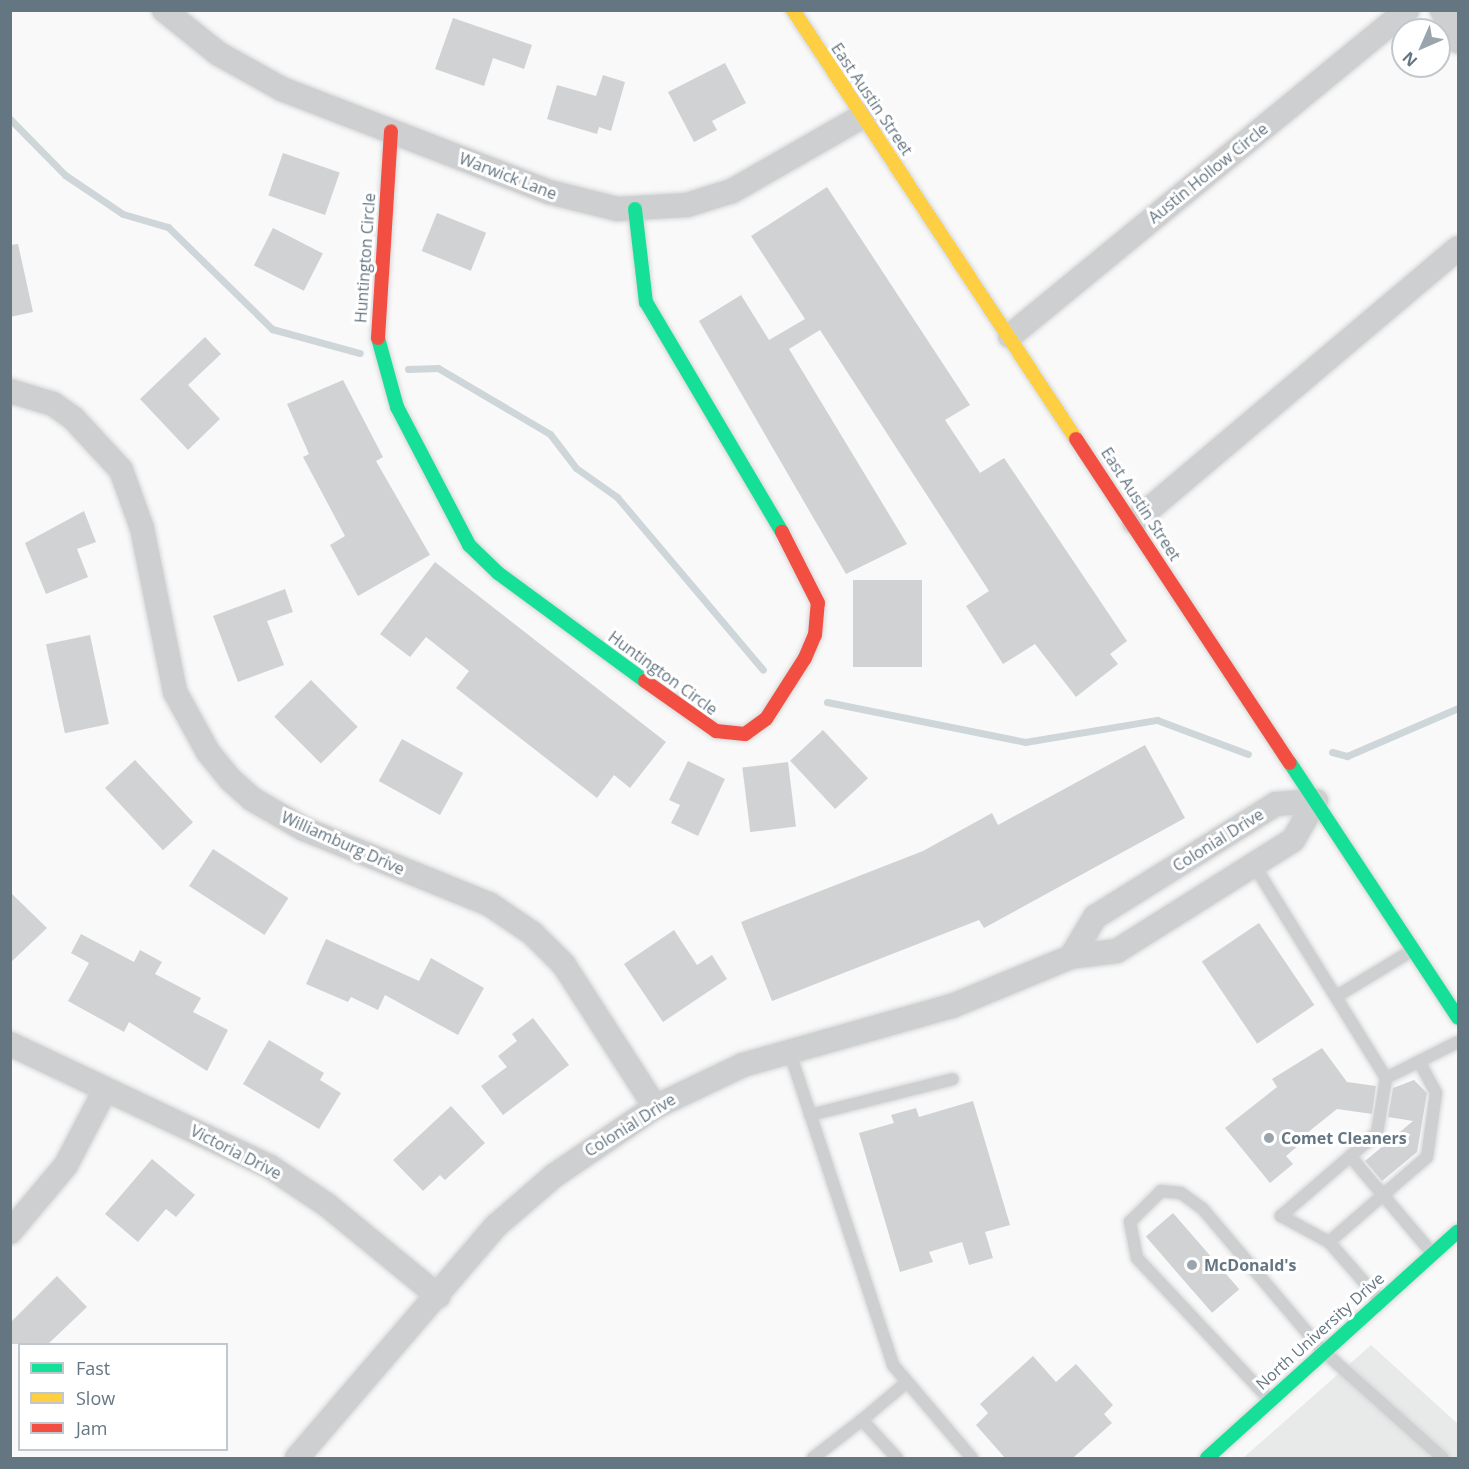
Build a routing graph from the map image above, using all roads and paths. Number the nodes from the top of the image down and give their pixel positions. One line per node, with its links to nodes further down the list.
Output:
1 (164, 10): 7 (street, Warwick Lane)
2 (793, 10): 6 (main road, East Austin Street)
3 (1407, 10): 10 (street, Austin Hollow Circle)
4 (1442, 10): 5 (street)
5 (1458, 41)
6 (863, 116): 8 (street, Warwick Lane); 10 (main road, East Austin Street)
7 (392, 130): 8 (street, Warwick Lane); 8 (main road, Huntington Circle)
8 (635, 209)
9 (1458, 248): 12 (street)
10 (1010, 336): 12 (main road, East Austin Street)
11 (10, 391): 26 (street, Williamburg Drive)
12 (1134, 522): 13 (main road, East Austin Street)
13 (1316, 801): 14 (street, Colonial Drive); 15 (main road, East Austin Street); 16 (street, Colonial Drive)
14 (1254, 864): 16 (street, Colonial Drive); 17 (lane)
15 (1413, 949): 17 (lane); 18 (main road, East Austin Street)
16 (1071, 957): 21 (street, Colonial Drive)
17 (1337, 996): 23 (lane)
18 (1458, 1018)
19 (1458, 1041): 22 (lane)
20 (10, 1044): 25 (street, Victoria Drive)
21 (789, 1050): 26 (street, Colonial Drive); 27 (lane)
22 (1419, 1061): 23 (lane); 29 (lane)
23 (1386, 1078): 28 (lane)
24 (953, 1079): 27 (lane)
25 (105, 1090): 31 (street); 34 (street, Victoria Drive)
26 (655, 1107): 34 (street, Colonial Drive)
27 (810, 1115): 37 (lane)
28 (1350, 1156): 29 (lane); 32 (lane)
29 (1383, 1195): 32 (lane); 33 (lane)
30 (1458, 1231): 33 (main road, North University Drive)
31 (10, 1232)
32 (1329, 1242): 35 (lane)
33 (1432, 1254): 35 (main road, North University Drive)
34 (438, 1296): 40 (street, Colonial Drive)
35 (1379, 1299): 36 (main road, North University Drive)
36 (1322, 1350): 38 (main road, North University Drive); 38 (lane); 45 (lane)
37 (906, 1383): 39 (lane); 43 (lane)
38 (1269, 1399): 44 (main road, North University Drive)
39 (862, 1420): 41 (lane); 42 (lane)
40 (297, 1458)
41 (813, 1458)
42 (897, 1458)
43 (972, 1458)
44 (1207, 1458)
45 (1443, 1458)

